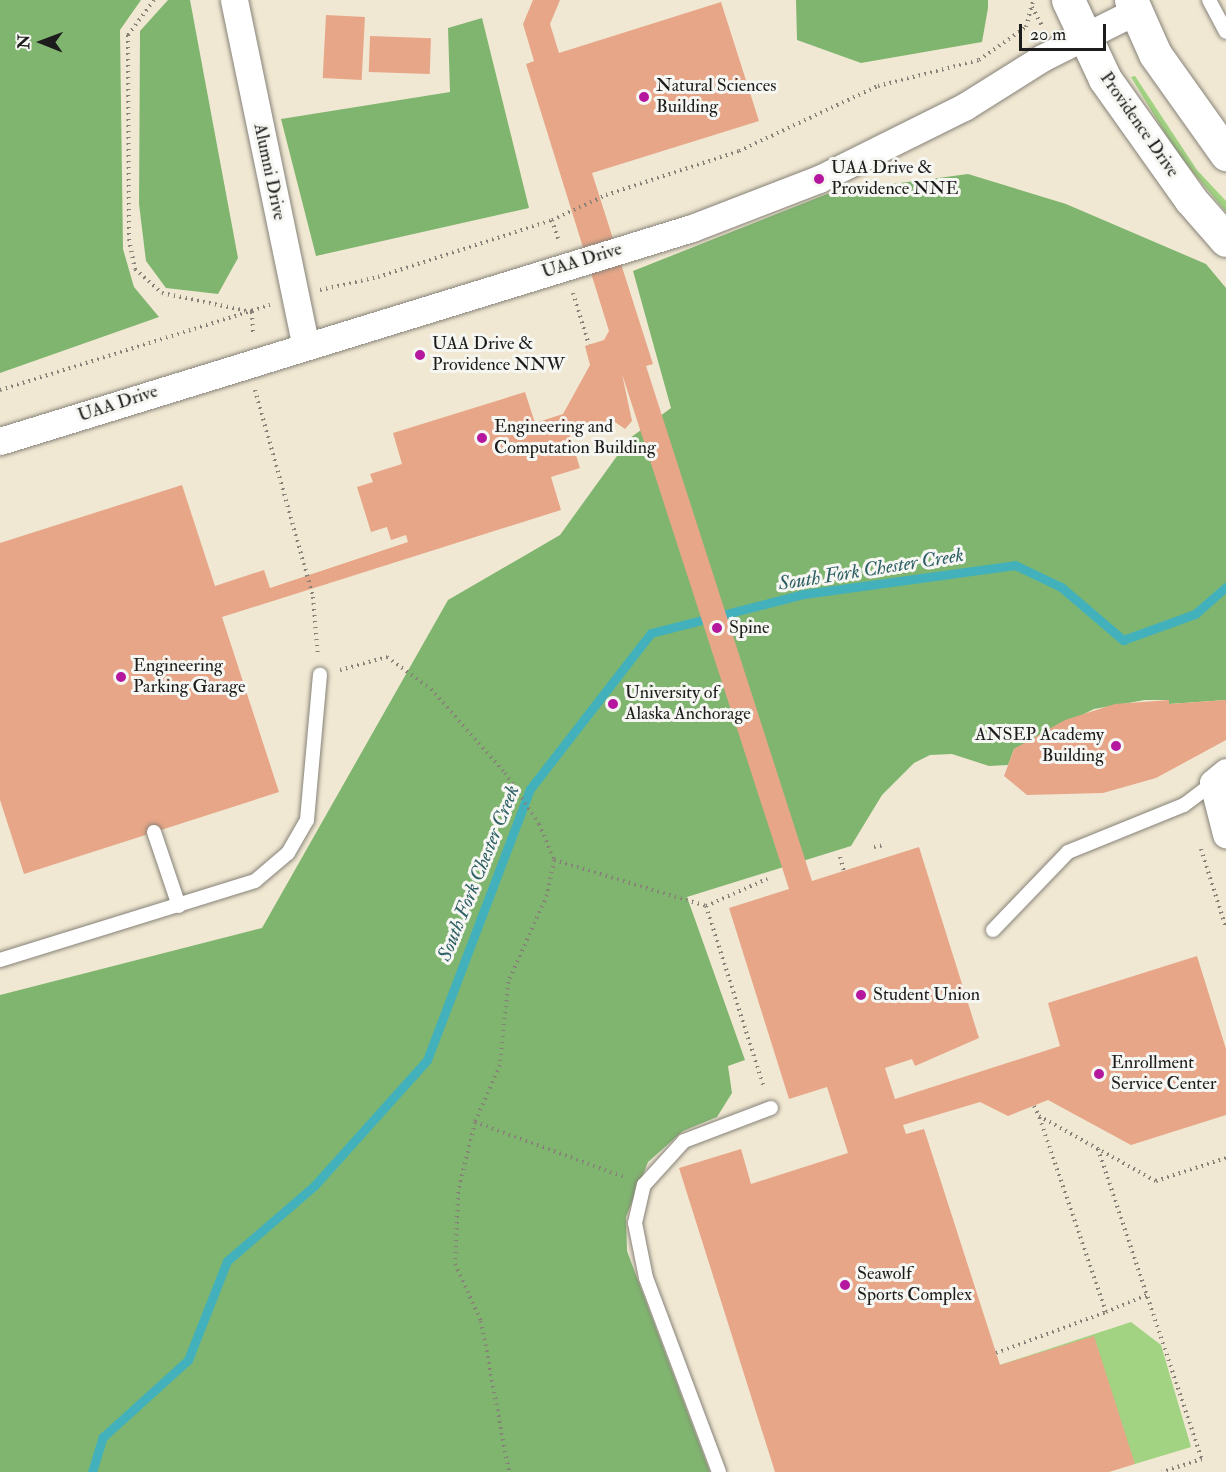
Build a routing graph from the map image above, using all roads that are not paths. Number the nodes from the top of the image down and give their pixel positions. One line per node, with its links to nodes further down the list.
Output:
1 (234, 0): 9 (street, Alumni Drive)
2 (1068, 0): 6 (main road, Providence Drive)
3 (1209, 0): 5 (lane)
4 (1133, 5): 6 (street, UAA Drive); 7 (main road)
5 (1226, 32)
6 (1082, 38): 8 (main road, Providence Drive); 9 (street, UAA Drive)
7 (1226, 154)
8 (1226, 240)
9 (304, 344): 10 (street, UAA Drive)
10 (0, 441)
11 (320, 675): 15 (lane)
12 (1219, 778): 14 (street); 16 (lane)
13 (154, 832): 15 (lane)
14 (1226, 834)
15 (179, 906): 17 (lane)
16 (993, 930)
17 (0, 959)
18 (771, 1108): 19 (lane)
19 (719, 1472)

